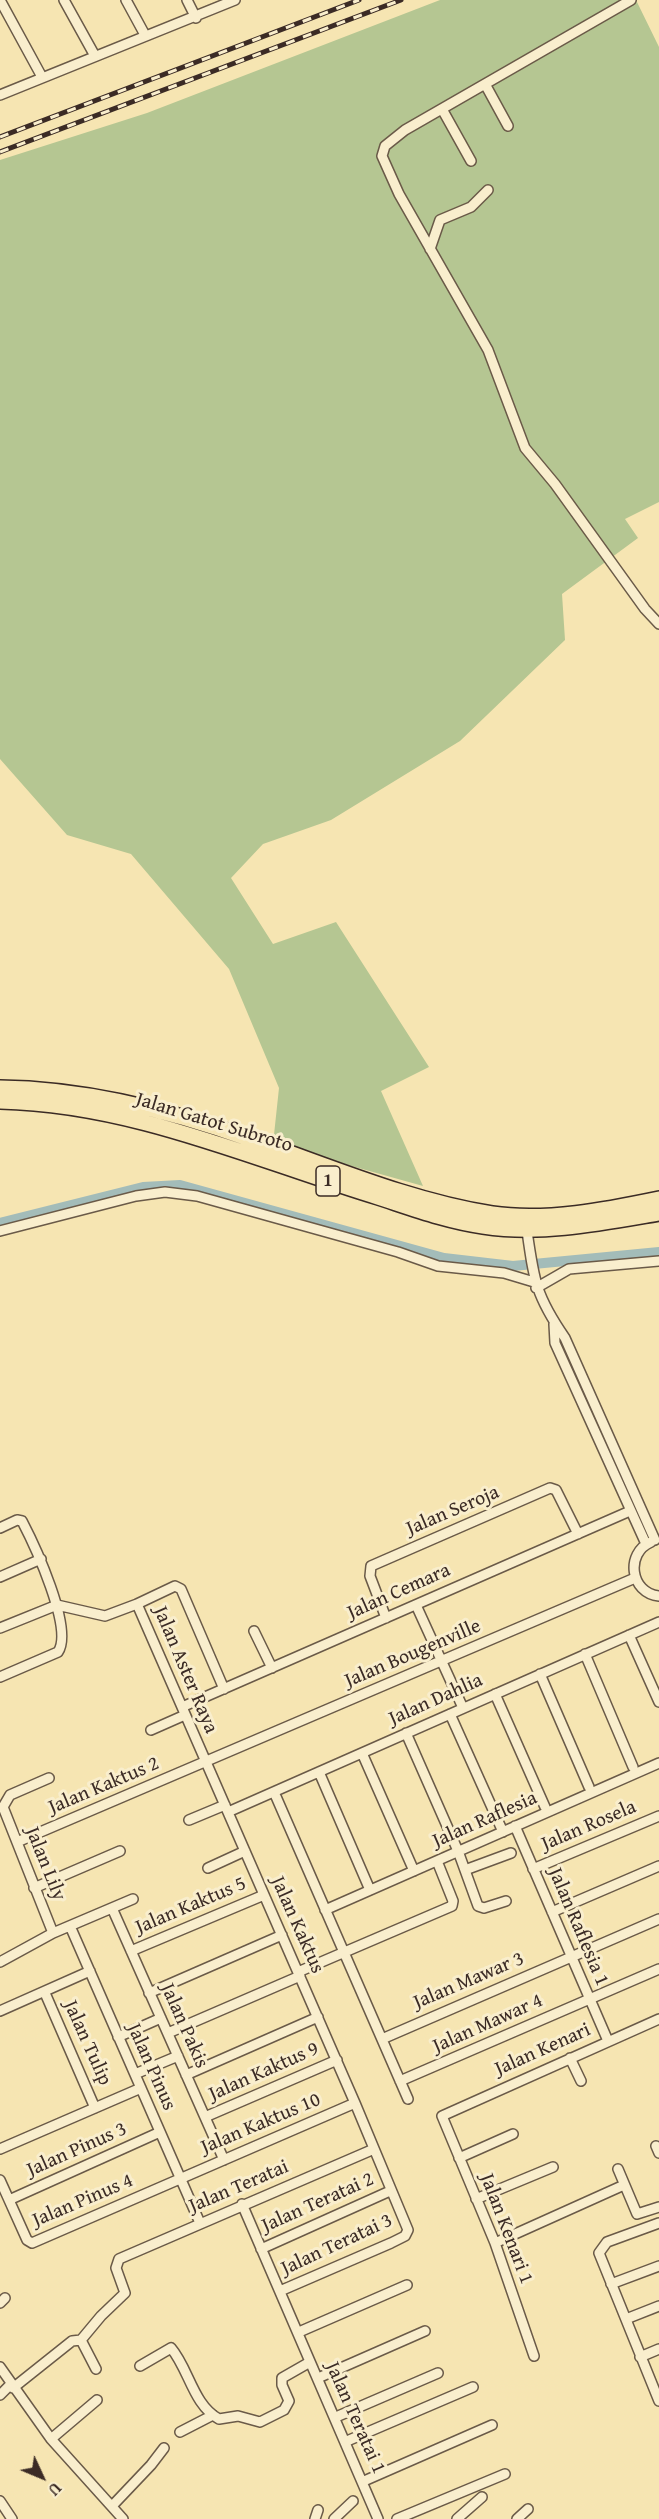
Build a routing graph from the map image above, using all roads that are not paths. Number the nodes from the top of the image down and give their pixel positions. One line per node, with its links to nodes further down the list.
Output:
1 (0, 0): 10 (street)
2 (64, 0): 9 (street)
3 (126, 0): 8 (street)
4 (187, 0): 7 (street)
5 (235, 0): 7 (street)
6 (631, 0): 11 (street)
7 (196, 18): 8 (street)
8 (145, 35): 9 (street)
9 (95, 56): 10 (street)
10 (42, 76): 12 (street)
11 (485, 84): 13 (street); 14 (street)
12 (0, 95)
13 (442, 109): 15 (street); 17 (street)
14 (508, 126)
15 (471, 161)
16 (488, 190): 17 (street)
17 (430, 249): 18 (street)
18 (659, 624)
19 (0, 1088): 21 (highway, Jalan Gatot Subroto / 1)
20 (0, 1101): 24 (highway, Jalan Gatot Subroto / 1)
21 (659, 1199)
22 (659, 1213): 24 (highway, Jalan Gatot Subroto / 1)
23 (0, 1231): 26 (street)
24 (527, 1231): 26 (street)
25 (659, 1260): 26 (street)
26 (534, 1282): 27 (street)
27 (554, 1324): 28 (street); 31 (street)
28 (630, 1511): 30 (street, Jalan Cemara); 32 (street)
29 (0, 1528): 33 (street)
30 (578, 1534): 39 (street, Jalan Cemara); 40 (street, Jalan Seroja)
31 (657, 1540): 32 (street)
32 (646, 1544): 35 (street)
33 (41, 1559): 34 (street); 38 (street)
34 (0, 1577)
35 (635, 1578): 36 (street); 46 (street, Jalan Bougenville)
36 (659, 1596)
37 (137, 1604): 38 (street, Jalan Aster Raya); 50 (street); 54 (street, Jalan Aster Raya)
38 (57, 1605): 42 (street); 49 (street)
39 (416, 1605): 40 (street, Jalan Cemara); 46 (street)
40 (386, 1618): 47 (street, Jalan Cemara)
41 (659, 1622): 44 (street, Jalan Dahlia)
42 (0, 1628)
43 (254, 1630): 47 (street)
44 (629, 1635): 45 (street, Jalan Dahlia); 52 (street)
45 (585, 1654): 48 (street, Jalan Dahlia); 61 (street)
46 (442, 1662): 53 (street); 59 (street, Jalan Bougenville)
47 (272, 1668): 50 (street, Jalan Cemara)
48 (540, 1674): 51 (street, Jalan Dahlia); 64 (street)
49 (0, 1677)
50 (224, 1689): 54 (street, Jalan Cemara)
51 (495, 1694): 53 (street, Jalan Dahlia); 66 (street)
52 (659, 1702)
53 (463, 1708): 55 (street, Jalan Dahlia)
54 (184, 1711): 56 (street, Jalan Cemara); 59 (street, Jalan Aster Raya)
55 (450, 1714): 57 (street, Jalan Dahlia); 71 (street)
56 (151, 1730)
57 (406, 1733): 58 (street, Jalan Dahlia); 75 (street)
58 (362, 1753): 62 (street, Jalan Dahlia); 82 (street)
59 (205, 1762): 67 (street, Jalan Kaktus); 72 (street, Jalan Kaktus 2)
60 (659, 1763): 70 (street, Jalan Raflesia)
61 (633, 1767)
62 (319, 1772): 65 (street, Jalan Dahlia); 84 (street)
63 (49, 1778): 72 (street, Jalan Lily)
64 (589, 1788)
65 (274, 1792): 67 (street, Jalan Dahlia); 89 (street)
66 (545, 1807)
67 (227, 1808): 69 (street, Jalan Dahlia); 74 (street, Jalan Kaktus)
68 (659, 1816): 80 (street, Jalan Rosela)
69 (189, 1820)
70 (514, 1826): 71 (street, Jalan Raflesia); 80 (street, Jalan Raflesia 1)
71 (503, 1832): 75 (street, Jalan Raflesia)
72 (17, 1842): 83 (street, Jalan Lily)
73 (120, 1851): 83 (street)
74 (245, 1851): 79 (street); 85 (street, Jalan Kaktus)
75 (458, 1851): 77 (street, Jalan Raflesia); 81 (street)
76 (511, 1853): 81 (street)
77 (437, 1861): 82 (street, Jalan Raflesia); 96 (street)
78 (659, 1866): 90 (street)
79 (208, 1869)
80 (533, 1869): 90 (street, Jalan Raflesia 1)
81 (465, 1870): 87 (street)
82 (414, 1871): 84 (street, Jalan Raflesia)
83 (34, 1887): 93 (street, Jalan Lily)
84 (370, 1890): 89 (street, Jalan Raflesia)
85 (264, 1895): 94 (street, Jalan Kaktus); 95 (street, Jalan Kaktus 5)
86 (133, 1899): 88 (street)
87 (506, 1901)
88 (112, 1908): 92 (street); 95 (street, Jalan Pakis)
89 (326, 1910): 96 (street)
90 (552, 1912): 97 (street, Jalan Raflesia 1)
91 (659, 1919): 97 (street, Jalan Mawar 3)
92 (70, 1926): 93 (street); 100 (street, Jalan Pinus)
93 (53, 1933): 98 (street)
94 (282, 1935): 101 (street, Jalan Kaktus); 103 (street)
95 (131, 1951): 103 (street, Jalan Pakis)
96 (344, 1952): 101 (street); 111 (street)
97 (571, 1957): 104 (street, Jalan Raflesia 1); 111 (street, Jalan Mawar 3)
98 (0, 1962)
99 (659, 1969): 104 (street, Jalan Mawar 4)
100 (90, 1971): 102 (street); 110 (street, Jalan Pinus)
101 (299, 1974): 106 (street, Jalan Kaktus); 109 (street)
102 (45, 1993): 105 (street); 123 (street, Jalan Tulip)
103 (150, 1993): 107 (street, Jalan Pakis)
104 (590, 1999): 112 (street, Jalan Raflesia 1); 118 (street, Jalan Mawar 4)
105 (0, 2011)
106 (318, 2017): 115 (street, Jalan Kaktus); 117 (street)
107 (161, 2018): 109 (street, Jalan Pakis); 110 (street)
108 (659, 2019): 112 (street, Jalan Kenari)
109 (168, 2033): 113 (street, Jalan Pakis)
110 (118, 2037): 116 (street, Jalan Pinus)
111 (382, 2038): 118 (street)
112 (608, 2041): 114 (street, Jalan Kenari)
113 (178, 2056): 116 (street); 117 (street, Jalan Pakis)
114 (570, 2058): 119 (street); 124 (street, Jalan Kenari)
115 (337, 2060): 122 (street, Jalan Kaktus); 125 (street, Jalan Kaktus 9)
116 (135, 2074): 120 (street, Jalan Pinus)
117 (186, 2075): 125 (street, Jalan Pakis)
118 (400, 2081): 121 (street)
119 (580, 2081)
120 (141, 2088): 123 (street); 126 (street, Jalan Pinus)
121 (408, 2098)
122 (355, 2103): 128 (street, Jalan Kaktus); 131 (street, Jalan Kaktus 10)
123 (95, 2108): 129 (street)
124 (442, 2116): 130 (street, Jalan Kenari 1)
125 (205, 2117): 131 (street, Jalan Pakis)
126 (160, 2132): 134 (street, Jalan Pinus); 139 (street, Jalan Pinus 3)
127 (513, 2134): 130 (street)
128 (374, 2149): 137 (street, Jalan Kaktus); 140 (street, Jalan Teratai)
129 (0, 2150)
130 (459, 2158): 138 (street, Jalan Kenari 1)
131 (224, 2160): 134 (street, Jalan Kaktus 10)
132 (553, 2167): 138 (street)
133 (618, 2169): 136 (street)
134 (180, 2178): 139 (street, Jalan Pinus 4); 142 (street, Jalan Pinus)
135 (0, 2180): 139 (street, Jalan Pinus 4)
136 (624, 2185): 141 (street); 145 (street)
137 (390, 2191): 144 (street, Jalan Kaktus); 146 (street, Jalan Teratai 2)
138 (476, 2199): 145 (street, Jalan Kenari 1)
139 (9, 2200)
140 (242, 2204): 142 (street, Jalan Teratai); 146 (street, Jalan Teratai 1)
141 (659, 2207)
142 (200, 2223): 155 (street, Jalan Teratai)
143 (659, 2223): 148 (street)
144 (408, 2230): 150 (street, Jalan Teratai 3)
145 (495, 2243): 157 (street, Jalan Kenari 1)
146 (261, 2249): 150 (street, Jalan Teratai 1)
147 (659, 2266): 148 (street)
148 (611, 2284): 152 (street)
149 (407, 2285): 154 (street)
150 (280, 2291): 154 (street, Jalan Teratai 1)
151 (659, 2306): 152 (street)
152 (626, 2319): 158 (street)
153 (425, 2331): 164 (street)
154 (299, 2332): 159 (street, Jalan Teratai 1)
155 (81, 2340): 162 (street); 165 (street)
156 (659, 2349): 158 (street)
157 (534, 2356)
158 (640, 2357): 167 (street)
159 (310, 2362): 164 (street, Jalan Teratai 1); 170 (street)
160 (140, 2366): 170 (street)
161 (0, 2367): 165 (street)
162 (96, 2369)
163 (438, 2373): 171 (street)
164 (318, 2378): 171 (street, Jalan Teratai 1)
165 (12, 2386): 168 (street); 174 (street)
166 (473, 2387): 175 (street)
167 (658, 2394)
168 (0, 2395)
169 (97, 2400): 174 (street)
170 (213, 2415): 173 (street)
171 (336, 2417): 175 (street, Jalan Teratai 1)
172 (492, 2425): 178 (street)
173 (180, 2432)
174 (51, 2439): 182 (street)
175 (347, 2441): 178 (street, Jalan Teratai 1)
176 (164, 2448): 182 (street)
177 (505, 2474): 188 (street)
178 (364, 2481): 187 (street, Jalan Teratai 1)
179 (482, 2497): 189 (street)
180 (0, 2501): 184 (street)
181 (353, 2501): 186 (street)
182 (113, 2505): 185 (street)
183 (528, 2509): 190 (street)
184 (12, 2519)
185 (123, 2519)
186 (334, 2519)
187 (378, 2519)
188 (397, 2519)
189 (457, 2519)
190 (517, 2519)

